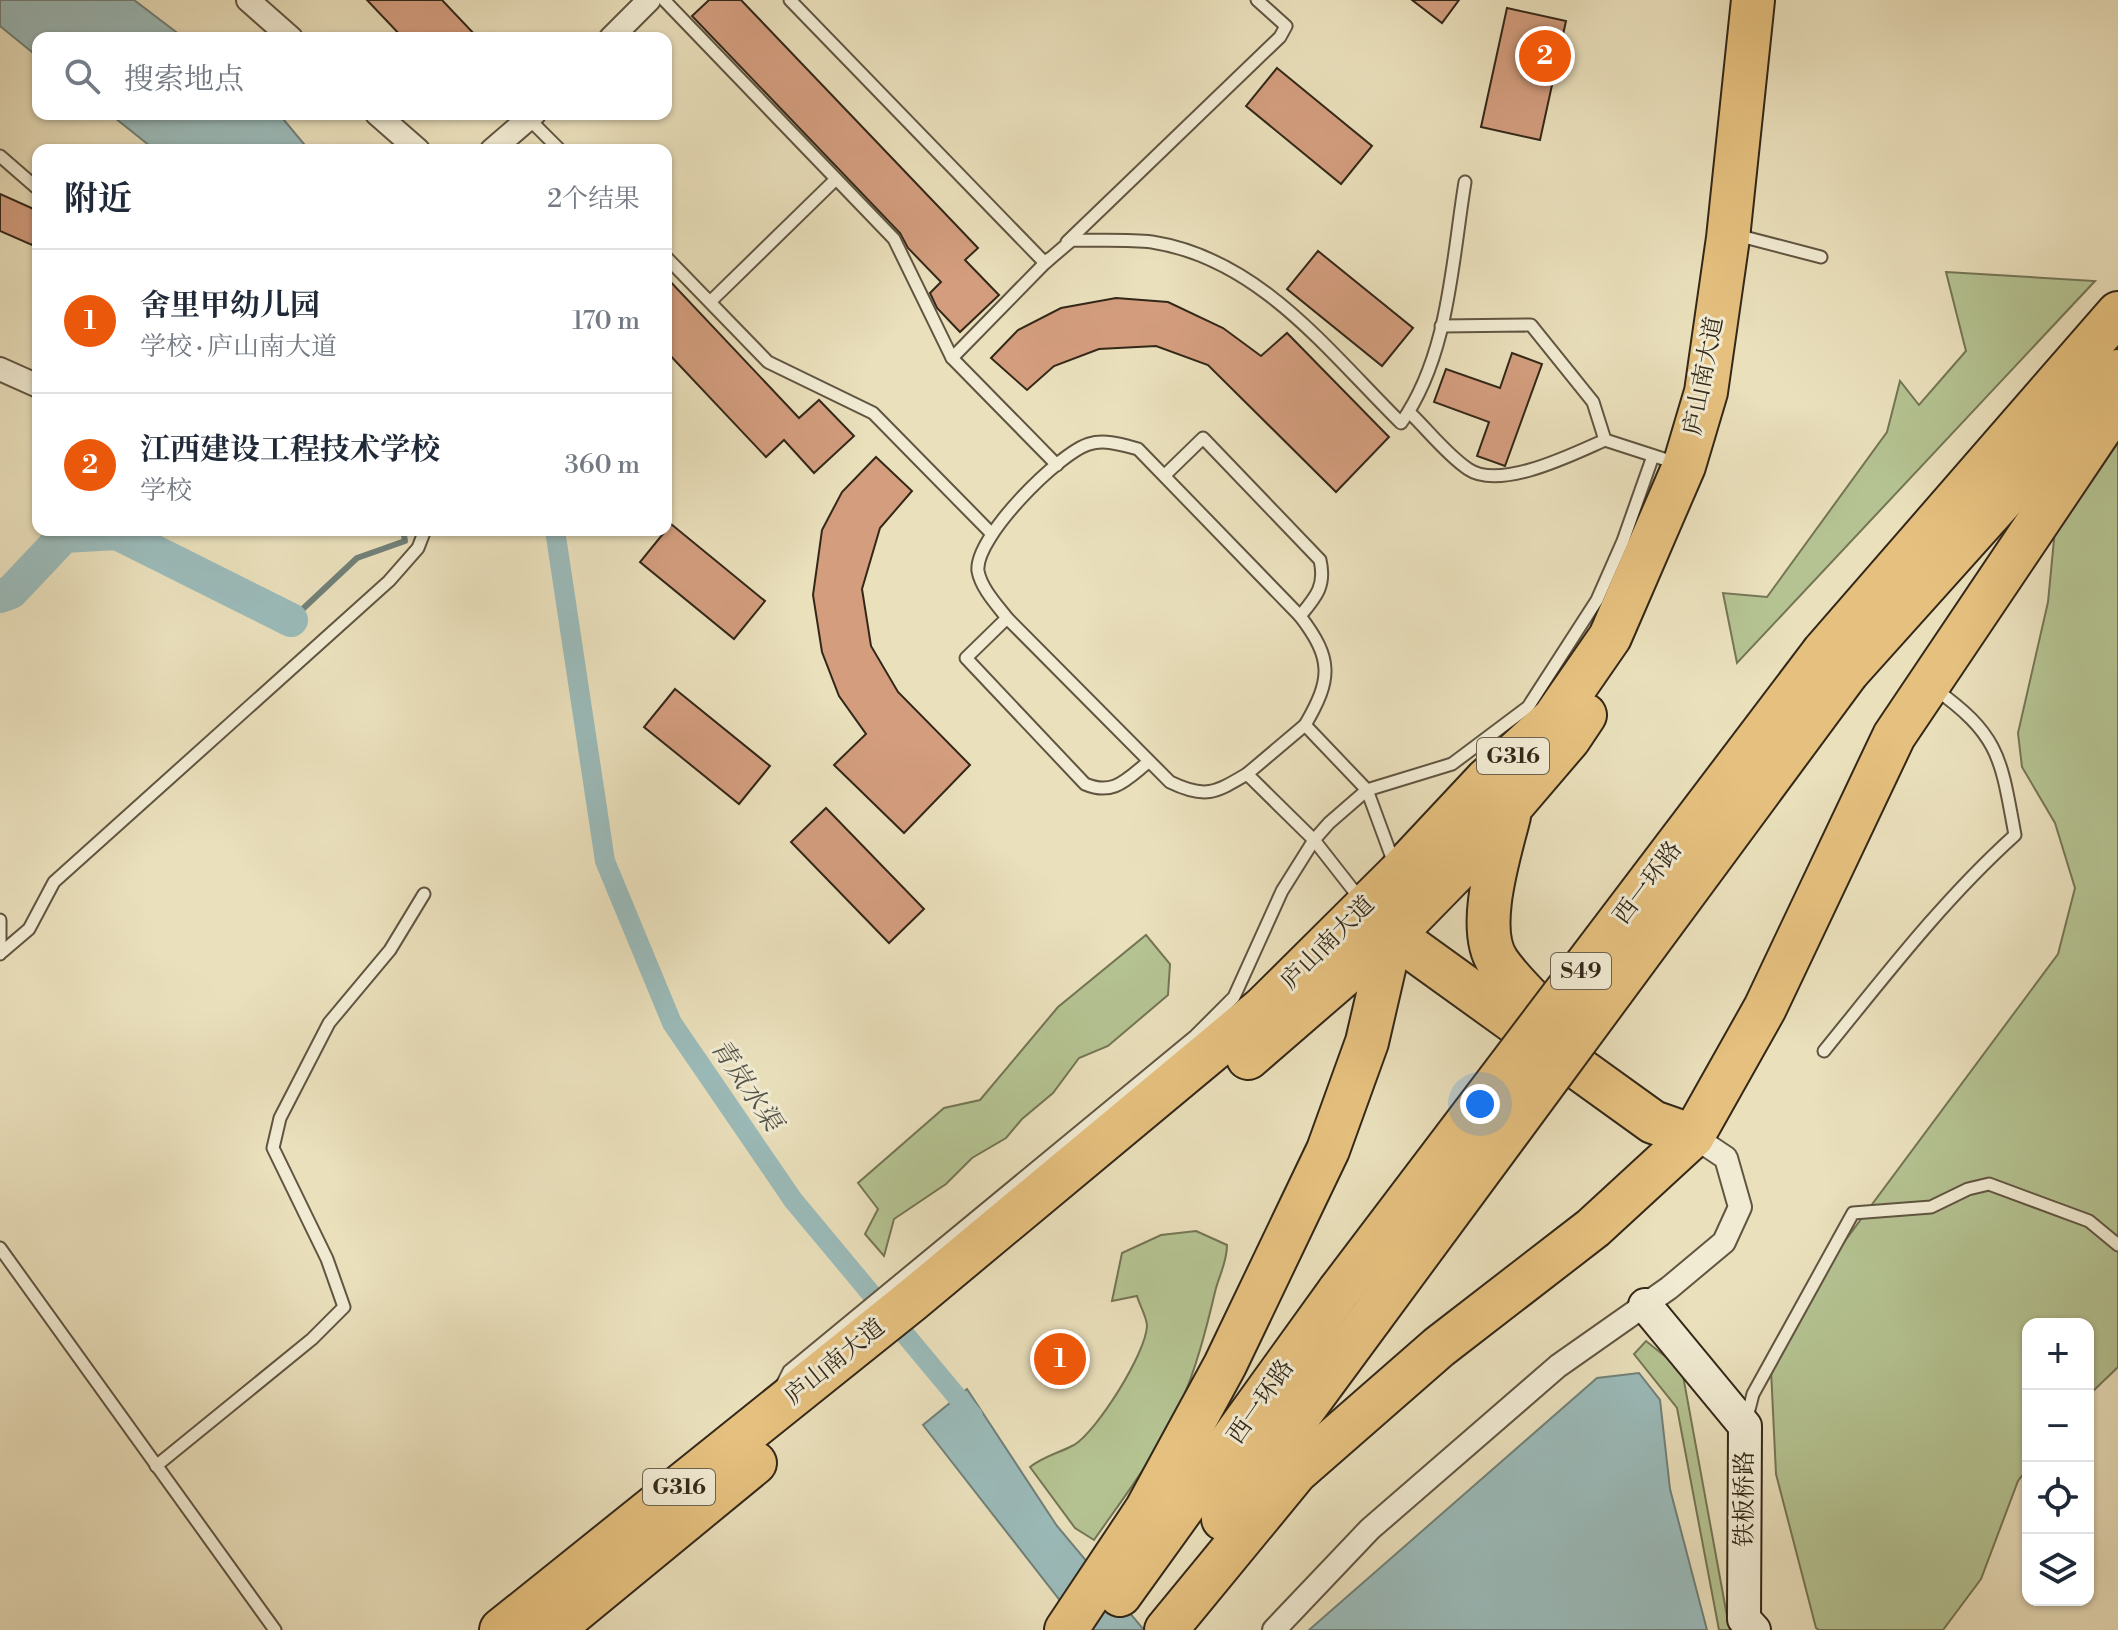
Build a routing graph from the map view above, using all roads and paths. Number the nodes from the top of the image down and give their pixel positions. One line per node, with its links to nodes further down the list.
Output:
1 (248, 0): 8 (street)
2 (649, 0): 9 (street)
3 (664, 0): 17 (lane)
4 (790, 0): 23 (lane)
5 (1257, 0): 23 (lane)
6 (1753, 0): 34 (highway, 庐山南大道 / G316)
7 (1774, 0): 20 (highway, 庐山南大道 / G316)
8 (284, 32)
9 (617, 32)
10 (384, 120): 13 (street)
11 (527, 120): 14 (street)
12 (534, 120): 15 (lane)
13 (411, 144)
14 (499, 144)
15 (555, 144)
16 (0, 156): 19 (lane)
17 (836, 179): 24 (lane); 27 (lane)
18 (1465, 182): 26 (lane)
19 (32, 184)
20 (1748, 238): 21 (lane); 47 (highway, 庐山南大道 / G316)
21 (1821, 257)
22 (672, 263): 24 (lane)
23 (1045, 263): 27 (lane); 32 (lane)
24 (711, 301): 37 (lane)
25 (2118, 313): 41 (highway, 西一环路 / S49)
26 (1441, 326): 32 (lane); 33 (lane)
27 (952, 358): 35 (lane)
28 (0, 369): 30 (street)
29 (2118, 371): 41 (highway, 西一环路 / S49)
30 (32, 383)
31 (2118, 403): 42 (highway)
32 (1409, 412): 33 (lane)
33 (1605, 440): 34 (lane)
34 (1669, 461): 46 (lane); 49 (highway, 庐山南大道 / G316)
35 (1057, 465): 36 (lane); 37 (lane)
36 (1165, 475): 39 (lane); 39 (lane)
37 (992, 534): 40 (lane)
38 (423, 536): 53 (lane)
39 (1300, 616): 43 (lane)
40 (1007, 618): 44 (lane); 44 (lane)
41 (1835, 662): 68 (highway, 西一环路 / S49, bridge); 69 (highway, 西一环路 / S49, bridge)
42 (1928, 684): 55 (lane); 56 (highway)
43 (1305, 725): 45 (lane); 46 (lane)
44 (1147, 763): 45 (lane)
45 (1247, 774): 48 (lane)
46 (1367, 790): 48 (lane); 49 (lane)
47 (1511, 809): 51 (highway, 庐山南大道 / G316); 54 (highway)
48 (1314, 840): 51 (lane); 59 (lane)
49 (1398, 874): 51 (highway, 庐山南大道 / G316)
50 (424, 894): 63 (lane)
51 (1389, 919): 54 (highway); 56 (highway); 59 (highway, 庐山南大道 / G316); 67 (highway)
52 (0, 920): 53 (lane)
53 (1, 954)
54 (1544, 1014): 56 (highway)
55 (1824, 1051)
56 (1693, 1136): 60 (street); 70 (highway)
57 (2118, 1245): 62 (lane)
58 (0, 1248): 63 (lane)
59 (920, 1295): 61 (highway, 庐山南大道 / G316)
60 (1645, 1305): 62 (street, 铁板桥路); 71 (street)
61 (859, 1345): 65 (highway, 庐山南大道 / G316); 66 (highway, 庐山南大道 / G316)
62 (1745, 1426): 72 (street, 铁板桥路)
63 (156, 1466): 64 (lane)
64 (275, 1630)
65 (501, 1630)
66 (552, 1630)
67 (1066, 1630)
68 (1093, 1630)
69 (1142, 1630)
70 (1166, 1630)
71 (1274, 1630)
72 (1754, 1630)

